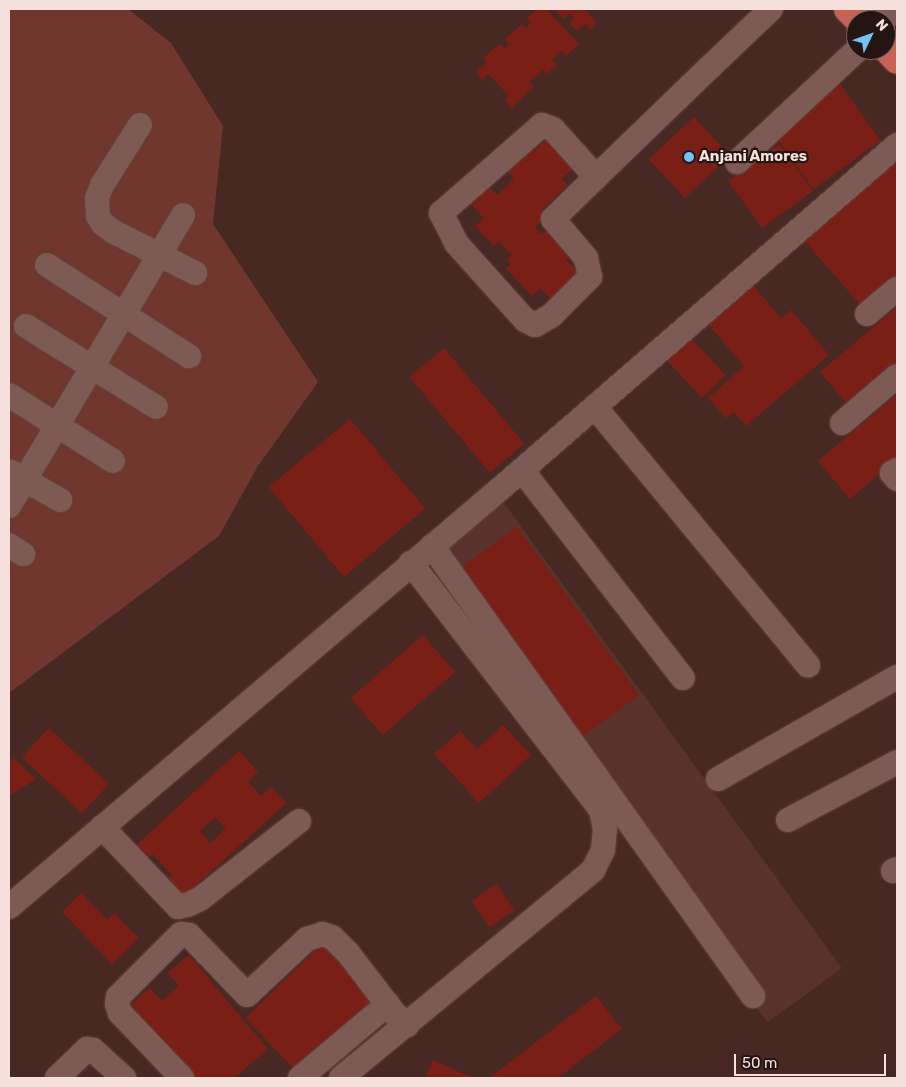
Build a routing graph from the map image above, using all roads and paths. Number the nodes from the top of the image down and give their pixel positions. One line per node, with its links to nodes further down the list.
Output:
1 (771, 9): 6 (street)
2 (846, 60): 5 (street)
3 (140, 125): 8 (street)
4 (897, 145): 20 (street)
5 (737, 162)
6 (596, 177): 6 (street)
7 (183, 215): 8 (street)
8 (159, 256): 10 (street); 12 (street)
9 (47, 265): 12 (street)
10 (195, 273)
11 (897, 289): 13 (street)
12 (124, 313): 15 (street); 16 (street)
13 (867, 314)
14 (26, 326): 16 (street)
15 (190, 356)
16 (92, 368): 19 (street); 22 (street)
17 (897, 376): 21 (street)
18 (9, 395): 22 (street)
19 (156, 407)
20 (595, 407): 24 (street); 32 (street)
21 (842, 423)
22 (57, 426): 23 (street); 26 (street)
23 (113, 461)
24 (522, 470): 30 (street); 34 (street)
25 (897, 470): 27 (street)
26 (16, 476): 28 (street); 29 (street)
27 (897, 479)
28 (60, 500)
29 (9, 506)
30 (432, 546): 31 (street); 41 (street)
31 (411, 564): 39 (street); 43 (street)
32 (808, 665)
33 (897, 677): 36 (street)
34 (683, 678)
35 (897, 762): 37 (street)
36 (718, 779)
37 (788, 820)
38 (299, 821): 39 (street)
39 (102, 827): 40 (street)
40 (9, 907)
41 (753, 996)
42 (388, 1004): 43 (street); 46 (street); 47 (street)
43 (408, 1025): 48 (street)
44 (56, 1078): 45 (street)
45 (124, 1078)
46 (182, 1078)
47 (300, 1078)
48 (342, 1078)

